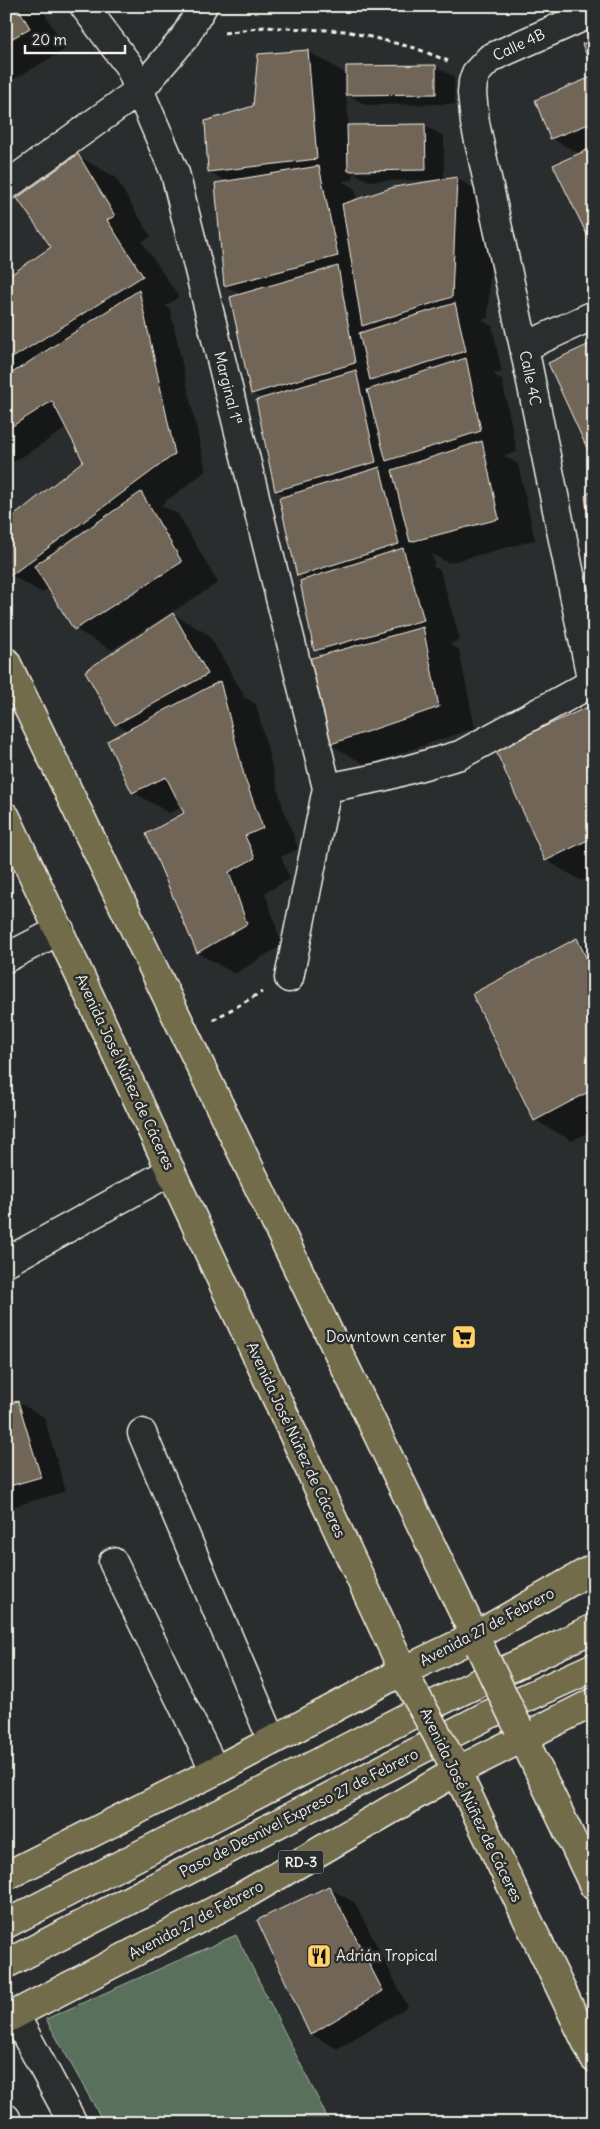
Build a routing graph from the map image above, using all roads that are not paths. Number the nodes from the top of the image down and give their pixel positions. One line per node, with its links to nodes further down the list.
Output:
1 (84, 6): 5 (street, Marginal 1ª)
2 (203, 6): 5 (street)
3 (594, 12): 4 (street, Calle 4B)
4 (476, 73): 8 (street, Calle 4C)
5 (140, 90): 6 (street); 11 (street, Marginal 1ª)
6 (6, 186)
7 (594, 315): 8 (street)
8 (524, 347): 10 (street, Calle 4C)
9 (6, 662): 22 (main road)
10 (593, 683): 11 (street)
11 (327, 788): 15 (street)
12 (6, 817): 13 (main road, Avenida José Núñez de Cáceres)
13 (60, 930): 14 (street); 16 (main road, Avenida José Núñez de Cáceres)
14 (6, 958)
15 (289, 978)
16 (171, 1171): 17 (street); 24 (main road, Avenida José Núñez de Cáceres)
17 (6, 1262)
18 (142, 1433): 27 (street)
19 (114, 1562): 29 (street)
20 (594, 1568): 22 (main road, Avenida 27 de Febrero)
21 (594, 1628): 32 (main road)
22 (477, 1642): 24 (main road, Avenida 27 de Febrero); 26 (main road, bridge)
23 (594, 1666): 33 (main road, Paso de Desnivel Expreso 27 de Febrero)
24 (407, 1678): 27 (main road, Avenida 27 de Febrero); 28 (main road, Avenida José Núñez de Cáceres, bridge)
25 (594, 1702): 26 (main road, Avenida 27 de Febrero / RD-3)
26 (520, 1732): 28 (main road, Avenida 27 de Febrero / RD-3); 31 (main road)
27 (272, 1740): 29 (main road, Avenida 27 de Febrero)
28 (453, 1765): 34 (main road, Avenida 27 de Febrero / RD-3); 35 (main road, Avenida José Núñez de Cáceres)
29 (215, 1770): 30 (main road, Avenida 27 de Febrero)
30 (6, 1876)
31 (594, 1886)
32 (6, 1924)
33 (6, 1964)
34 (11, 2017): 38 (street)
35 (594, 2058)
36 (6, 2118): 37 (street)
37 (8, 2123)
38 (73, 2123)

